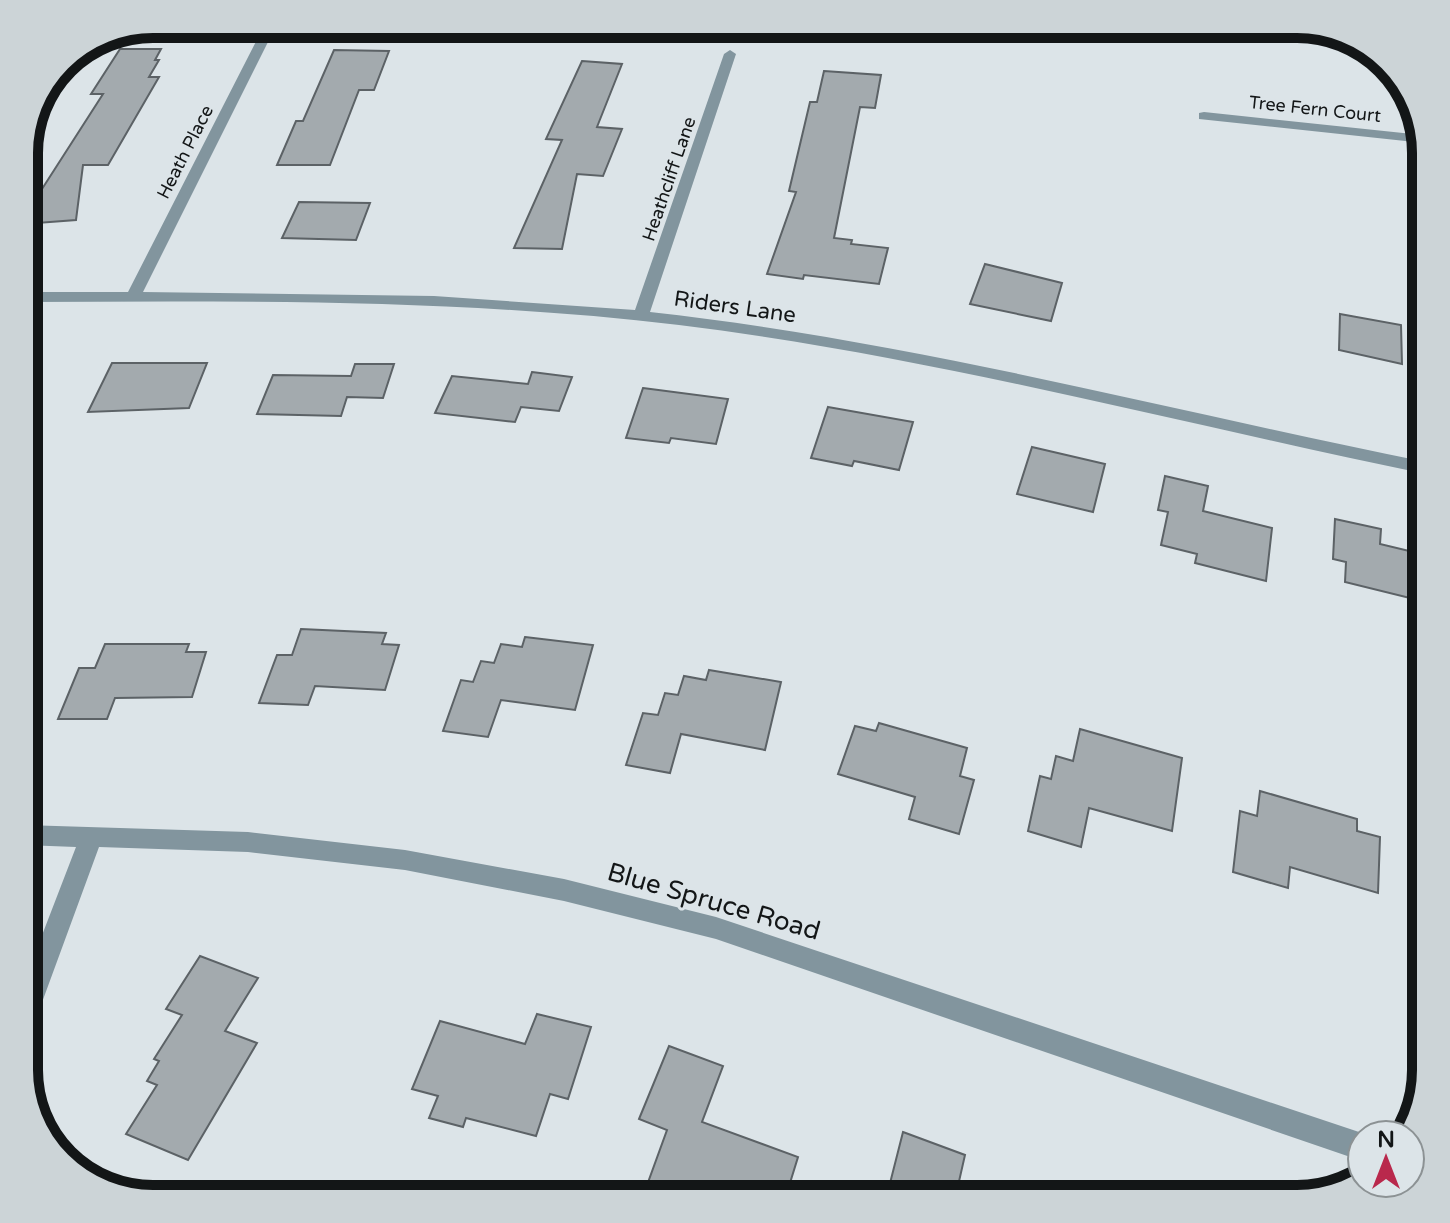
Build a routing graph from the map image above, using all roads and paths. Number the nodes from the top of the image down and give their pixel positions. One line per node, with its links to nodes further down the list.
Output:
1 (264, 38): 6 (street, Heath Place)
2 (730, 54): 7 (street, Heathcliff Lane)
3 (1204, 116): 4 (street, Tree Fern Court)
4 (1411, 138)
5 (38, 297): 6 (street, Riders Lane)
6 (133, 297): 7 (street, Riders Lane)
7 (641, 316): 8 (street, Riders Lane)
8 (1412, 465)
9 (38, 835): 10 (street, Blue Spruce Road)
10 (92, 835): 11 (street); 12 (street, Blue Spruce Road)
11 (38, 979)
12 (1346, 1142)

